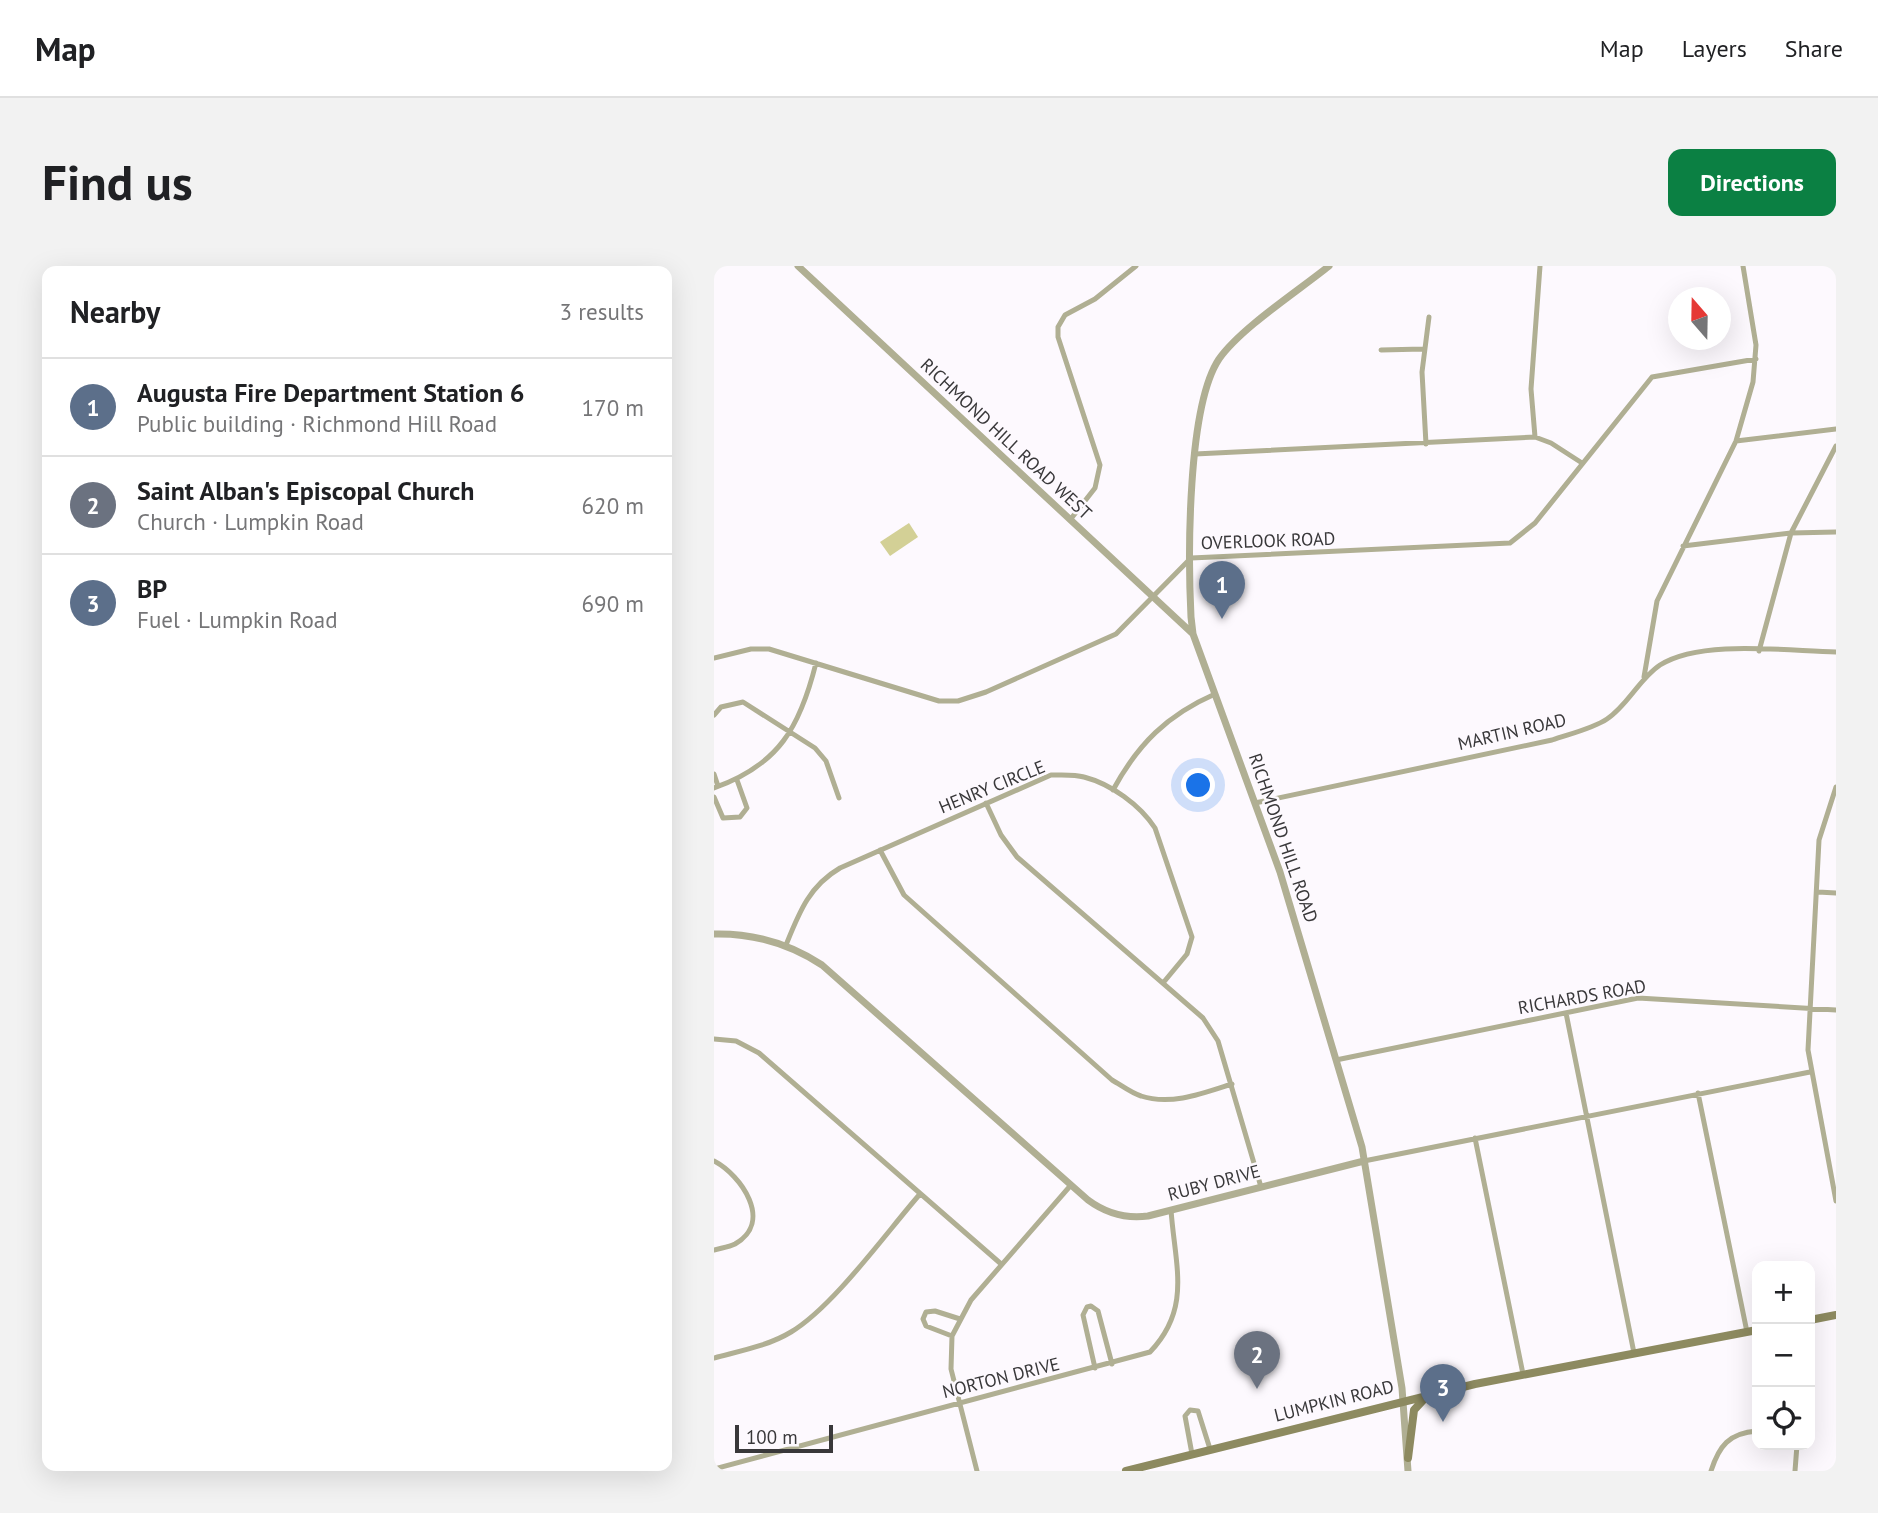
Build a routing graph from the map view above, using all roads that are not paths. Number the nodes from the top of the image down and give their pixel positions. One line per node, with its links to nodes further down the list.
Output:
1 (798, 266): 17 (street, RICHMOND HILL ROAD WEST)
2 (1136, 266): 17 (street)
3 (1329, 266): 15 (street, RICHMOND HILL ROAD)
4 (1540, 266): 11 (street)
5 (1743, 266): 9 (street)
6 (1429, 317): 7 (street)
7 (1423, 349): 8 (street); 13 (street)
8 (1381, 350)
9 (1756, 359): 12 (street); 16 (street, OVERLOOK ROAD)
10 (1836, 429): 12 (street)
11 (1535, 437): 13 (street); 16 (street)
12 (1736, 441): 20 (street)
13 (1426, 444): 15 (street)
14 (1836, 446): 19 (street)
15 (1195, 453): 21 (street, RICHMOND HILL ROAD)
16 (1582, 463): 21 (street, OVERLOOK ROAD)
17 (1070, 520): 22 (street, RICHMOND HILL ROAD WEST)
18 (1836, 532): 19 (street)
19 (1791, 533): 20 (street); 24 (street)
20 (1683, 546): 28 (street)
21 (1191, 558): 22 (street, OVERLOOK ROAD); 23 (street, RICHMOND HILL ROAD)
22 (1153, 598): 23 (street, RICHMOND HILL ROAD WEST); 27 (street, OVERLOOK ROAD)
23 (1193, 634): 29 (street, RICHMOND HILL ROAD)
24 (1759, 651): 25 (street, MARTIN ROAD); 28 (street, MARTIN ROAD)
25 (1836, 652)
26 (714, 657): 27 (street, OVERLOOK ROAD)
27 (816, 663): 31 (street)
28 (1643, 679): 40 (street, MARTIN ROAD)
29 (1215, 694): 36 (street); 40 (street, RICHMOND HILL ROAD)
30 (714, 715): 31 (street)
31 (790, 730): 33 (street); 38 (street)
32 (714, 774): 34 (street)
33 (737, 780): 34 (street); 37 (street)
34 (716, 787)
35 (1836, 787): 42 (street)
36 (1113, 790): 39 (street, HENRY CIRCLE); 46 (street, HENRY CIRCLE)
37 (714, 797)
38 (838, 798)
39 (986, 803): 41 (street, HENRY CIRCLE); 46 (street)
40 (1255, 803): 51 (street, RICHMOND HILL ROAD)
41 (880, 850): 45 (street, HENRY CIRCLE); 53 (street)
42 (1818, 892): 43 (street); 47 (street)
43 (1836, 893)
44 (714, 934): 45 (street, RUBY DRIVE)
45 (786, 945): 59 (street, RUBY DRIVE)
46 (1163, 983): 53 (street)
47 (1811, 1008): 48 (street, RICHARDS ROAD); 49 (street, RICHARDS ROAD); 52 (street)
48 (1836, 1010)
49 (1566, 1013): 51 (street, RICHARDS ROAD); 55 (street)
50 (714, 1039): 61 (street)
51 (1336, 1060): 58 (street, RICHMOND HILL ROAD)
52 (1810, 1072): 54 (street, RUBY DRIVE); 62 (street)
53 (1232, 1084): 60 (street)
54 (1698, 1093): 55 (street, RUBY DRIVE); 70 (street)
55 (1587, 1117): 56 (street, RUBY DRIVE); 72 (street)
56 (1475, 1138): 58 (street, RUBY DRIVE); 76 (street)
57 (714, 1161): 64 (street)
58 (1364, 1161): 60 (street, RUBY DRIVE); 78 (street, RICHMOND HILL ROAD)
59 (1071, 1185): 63 (street, RUBY DRIVE); 65 (street)
60 (1261, 1187): 63 (street, RUBY DRIVE)
61 (920, 1194): 65 (street); 73 (street)
62 (1836, 1201)
63 (1171, 1210): 74 (street, NORTON DRIVE)
64 (714, 1251)
65 (1000, 1263): 67 (street)
66 (1836, 1315): 68 (main road)
67 (960, 1319): 71 (street); 71 (street)
68 (1815, 1319)
69 (1752, 1331): 70 (main road, LUMPKIN ROAD)
70 (1747, 1332): 72 (main road, LUMPKIN ROAD)
71 (952, 1336): 79 (street)
72 (1634, 1353): 76 (main road, LUMPKIN ROAD)
73 (714, 1358)
74 (1112, 1364): 75 (street, NORTON DRIVE); 75 (street)
75 (1095, 1368): 79 (street, NORTON DRIVE)
76 (1522, 1374): 77 (main road, LUMPKIN ROAD)
77 (1429, 1394): 78 (main road, LUMPKIN ROAD); 84 (main road)
78 (1402, 1400): 81 (main road, LUMPKIN ROAD); 84 (street, RICHMOND HILL ROAD)
79 (961, 1402): 85 (street, NORTON DRIVE); 86 (street)
80 (1752, 1432): 89 (street)
81 (1210, 1449): 83 (main road, LUMPKIN ROAD); 83 (street)
82 (1797, 1450): 90 (street)
83 (1192, 1454): 87 (main road, LUMPKIN ROAD)
84 (1408, 1458): 88 (street, RICHMOND HILL ROAD)
85 (714, 1469)
86 (977, 1471)
87 (1126, 1471)
88 (1408, 1471)
89 (1711, 1471)
90 (1795, 1471)

